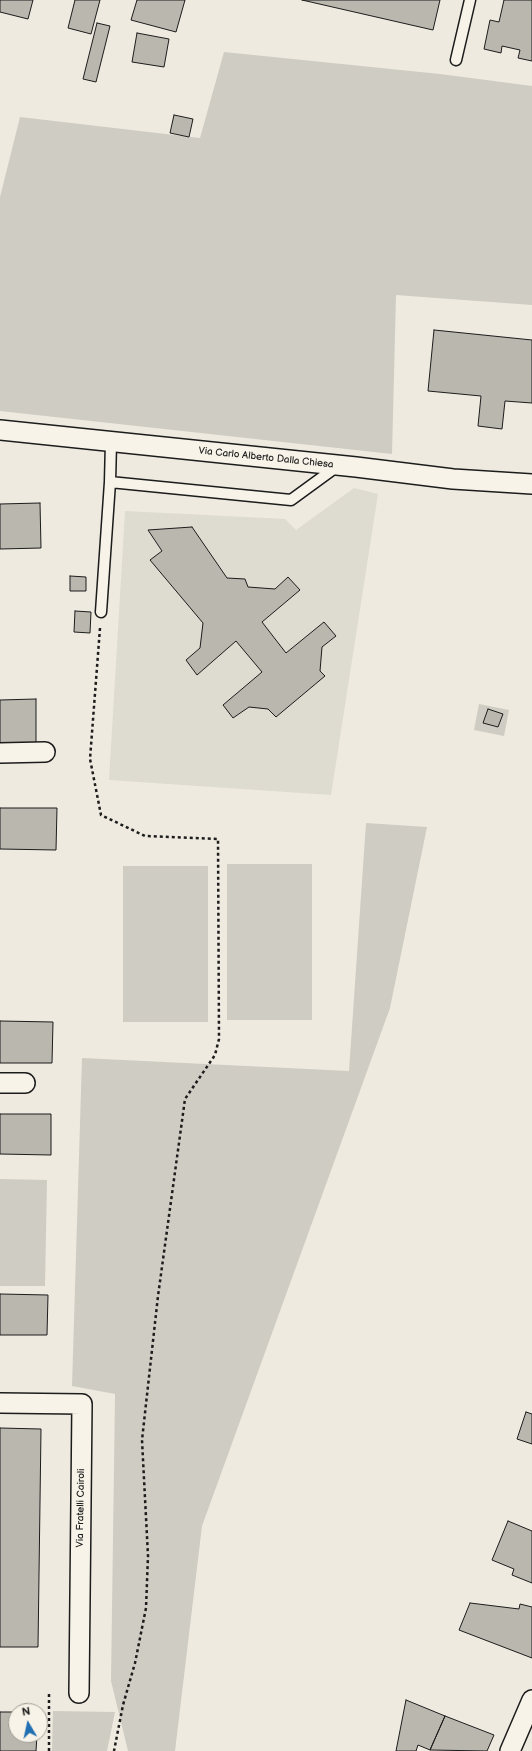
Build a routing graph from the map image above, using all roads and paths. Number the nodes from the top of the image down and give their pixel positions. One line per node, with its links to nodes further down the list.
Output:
1 (470, 0): 2 (lane)
2 (456, 60)
3 (0, 430): 4 (street, Via Carlo Alberto Dalla Chiesa)
4 (111, 442): 5 (street, Via Carlo Alberto Dalla Chiesa); 6 (lane)
5 (338, 465): 6 (lane); 7 (street, Via Carlo Alberto Dalla Chiesa)
6 (110, 482): 8 (lane)
7 (532, 484)
8 (101, 612): 18 (path)
9 (45, 752): 10 (street)
10 (0, 753)
11 (0, 1083): 12 (street)
12 (25, 1083)
13 (0, 1403): 15 (street, Via Fratelli Cairoli)
14 (49, 1692): 17 (path)
15 (79, 1693)
16 (532, 1700): 19 (street)
17 (48, 1751)
18 (114, 1751)
19 (510, 1751)

